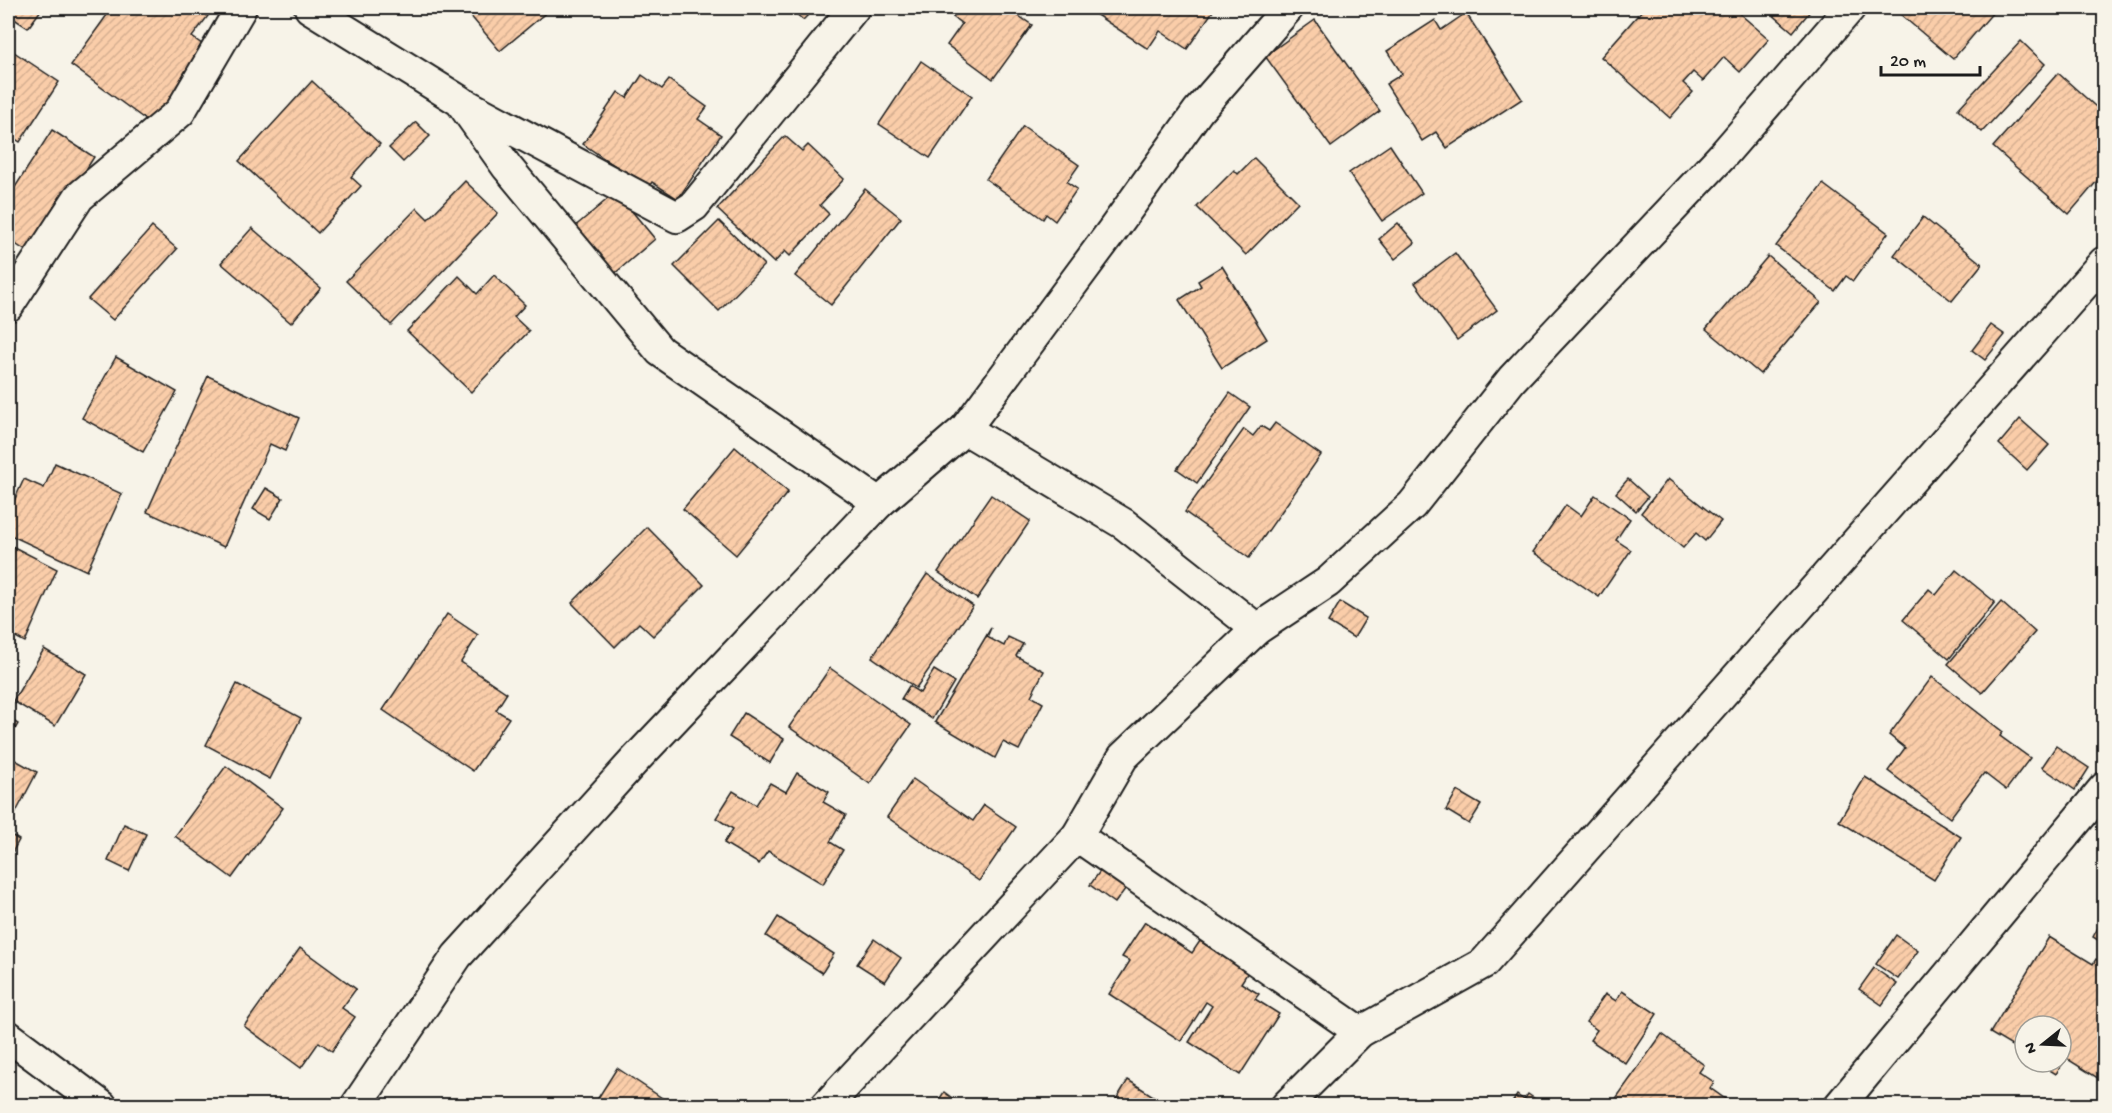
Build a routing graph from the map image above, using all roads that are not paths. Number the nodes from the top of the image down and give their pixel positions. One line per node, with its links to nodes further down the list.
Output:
1 (241, 8): 8 (street)
2 (310, 8): 6 (street)
3 (854, 8): 6 (street)
4 (1288, 8): 9 (street)
5 (1850, 8): 11 (street)
6 (460, 101): 10 (street)
7 (2104, 262): 14 (street)
8 (8, 306)
9 (965, 429): 10 (street); 11 (street)
10 (879, 503): 17 (street)
11 (1257, 629): 13 (street)
12 (2104, 788): 20 (street)
13 (1077, 836): 14 (street); 18 (street)
14 (1360, 1032): 19 (street)
15 (8, 1036): 16 (street)
16 (102, 1106)
17 (356, 1106)
18 (826, 1106)
19 (1286, 1106)
20 (1839, 1106)

